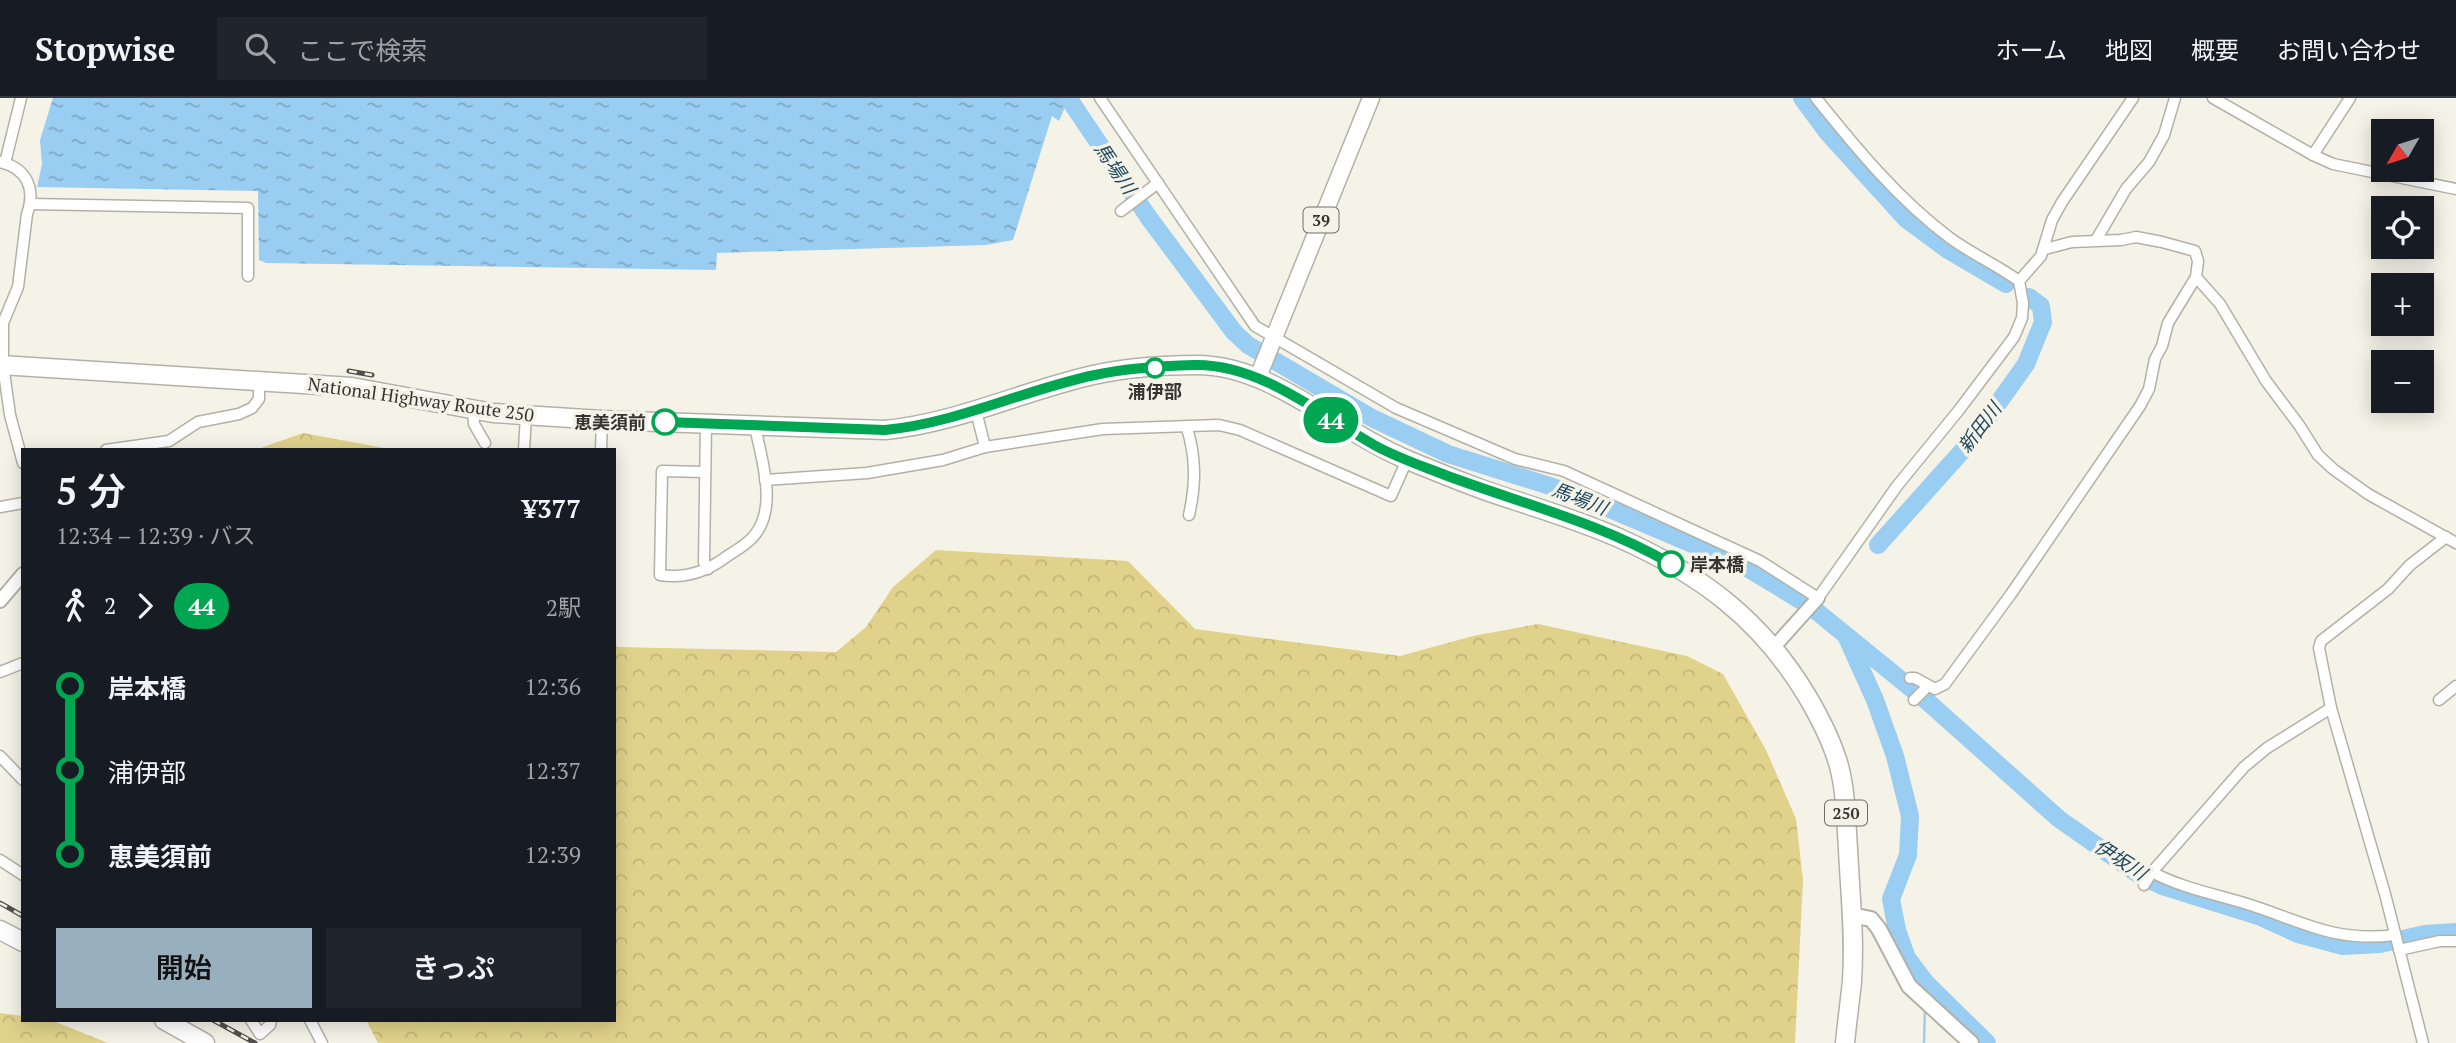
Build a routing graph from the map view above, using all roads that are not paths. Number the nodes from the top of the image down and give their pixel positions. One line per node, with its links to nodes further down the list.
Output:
1 (21, 98): 10 (street)
2 (1100, 98): 11 (street)
3 (1371, 98): 21 (main road, 39)
4 (1816, 98): 19 (street)
5 (2133, 98): 16 (street)
6 (2175, 98): 15 (street)
7 (2213, 98): 9 (street)
8 (2350, 98): 9 (street)
9 (2313, 155): 12 (street)
10 (2, 162): 13 (street)
11 (1156, 184): 14 (street); 21 (street)
12 (2456, 189)
13 (30, 204): 17 (street); 20 (street)
14 (1121, 211)
15 (2096, 240): 16 (street); 18 (street)
16 (2045, 249): 19 (street)
17 (248, 276)
18 (2196, 277): 45 (street); 54 (street)
19 (2019, 281): 49 (street)
20 (3, 314): 22 (street)
21 (1273, 339): 23 (main road, 39); 49 (street)
22 (1, 365): 24 (highway, National Highway Route 250 / 250); 25 (street)
23 (1260, 373): 27 (highway, National Highway Route 250 / 250); 39 (highway, National Highway Route 250 / 250)
24 (259, 380): 26 (highway, National Highway Route 250 / 250); 35 (street)
25 (4, 405): 38 (street)
26 (473, 410): 28 (highway, National Highway Route 250 / 250); 33 (street)
27 (976, 411): 31 (highway, National Highway Route 250 / 250); 34 (street)
28 (526, 415): 29 (highway, National Highway Route 250 / 250); 36 (street)
29 (602, 420): 30 (highway, National Highway Route 250 / 250); 37 (street)
30 (706, 423): 31 (highway, National Highway Route 250 / 250); 40 (street)
31 (755, 426): 41 (street)
32 (1187, 428): 34 (street); 39 (street); 44 (street)
33 (485, 443)
34 (985, 447): 41 (street)
35 (120, 448)
36 (524, 448)
37 (601, 448)
38 (21, 457)
39 (1407, 460): 51 (highway, National Highway Route 250 / 250)
40 (704, 472): 47 (street); 47 (street)
41 (765, 480): 47 (street)
42 (21, 503): 43 (street)
43 (0, 507)
44 (1189, 515)
45 (2446, 537): 46 (street); 57 (street)
46 (2456, 543)
47 (708, 569)
48 (21, 576): 50 (street)
49 (1817, 600): 51 (street)
50 (0, 601)
51 (1774, 648): 62 (highway, National Highway Route 250 / 250)
52 (21, 664): 53 (street)
53 (0, 672)
54 (1910, 678)
55 (2456, 685): 56 (street)
56 (2439, 700)
57 (2332, 708): 66 (street); 66 (street)
58 (0, 756): 59 (street)
59 (21, 778)
60 (0, 860): 61 (street)
61 (21, 874)
62 (1851, 915): 73 (highway, National Highway Route 250 / 250); 74 (main road)
63 (0, 930): 64 (highway)
64 (21, 941)
65 (2456, 941): 66 (street)
66 (2397, 942): 75 (street)
67 (168, 1022): 71 (highway)
68 (252, 1022): 69 (street)
69 (271, 1022)
70 (311, 1022): 72 (street)
71 (205, 1043)
72 (322, 1043)
73 (1845, 1043)
74 (1970, 1043)
75 (2423, 1043)

